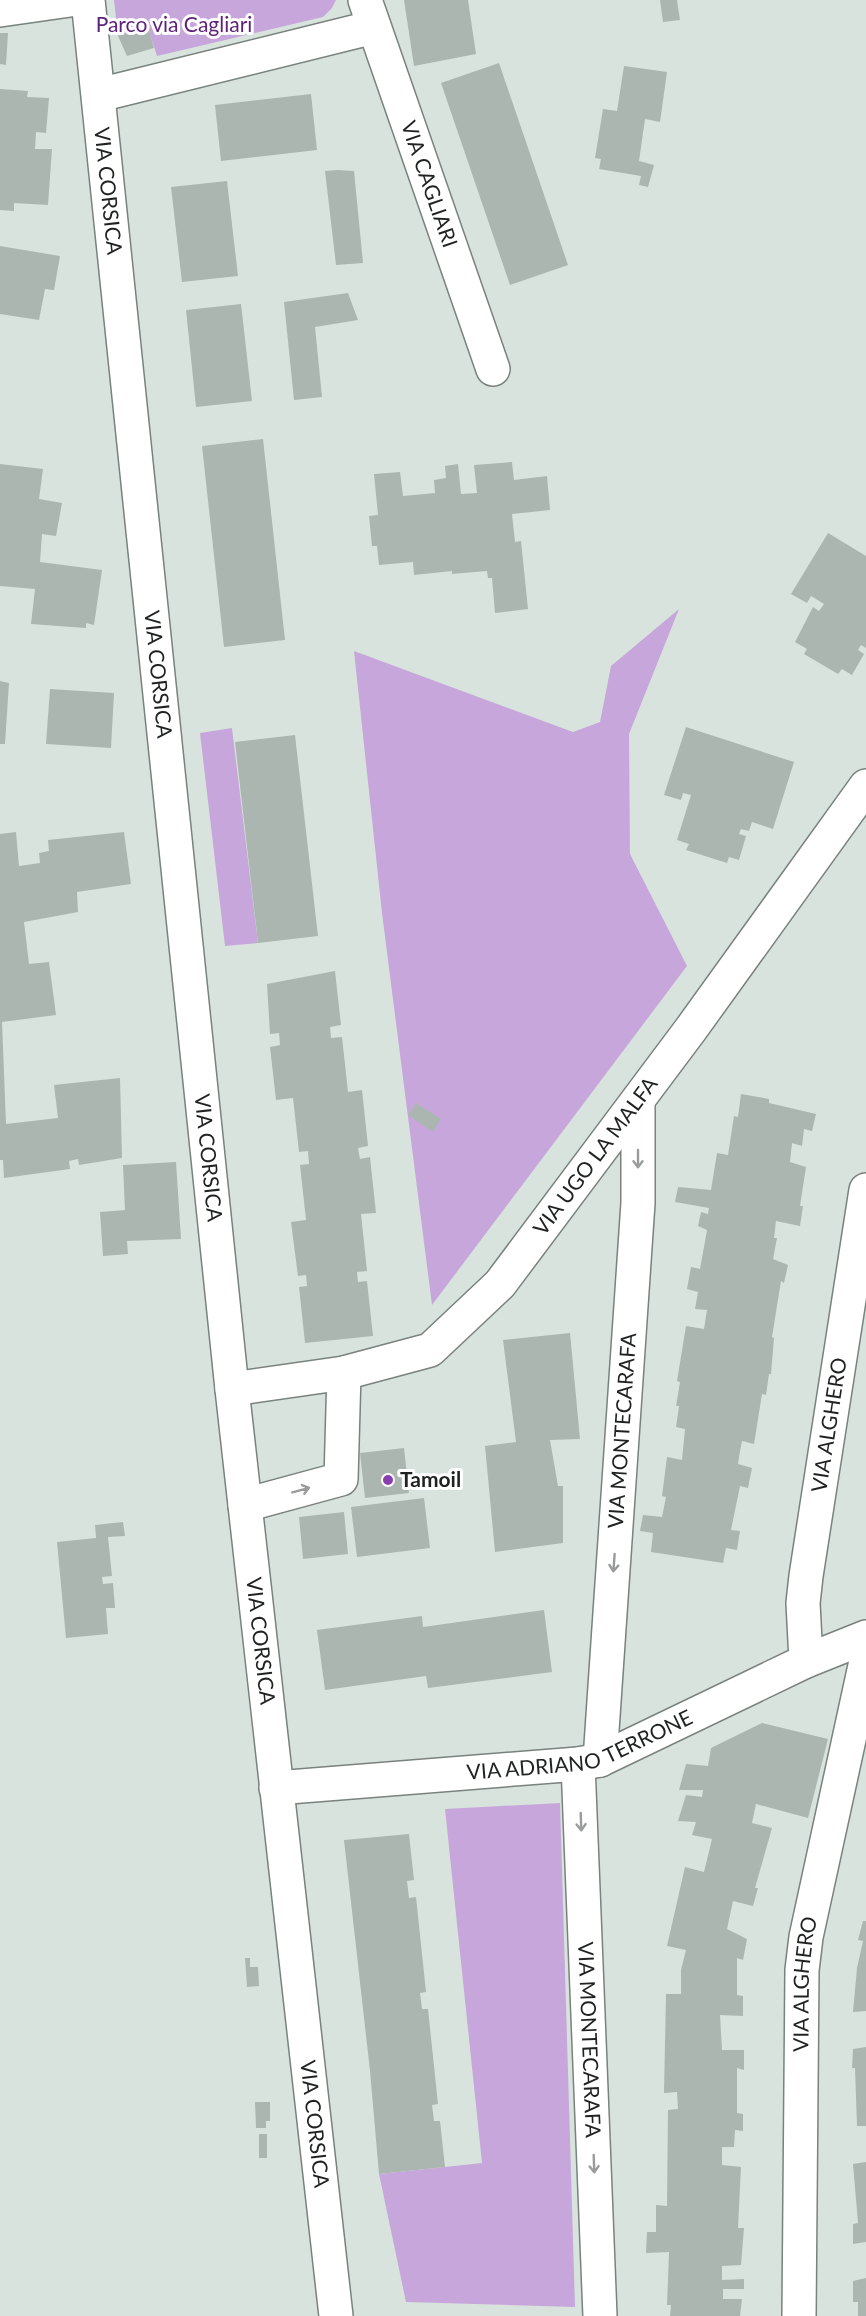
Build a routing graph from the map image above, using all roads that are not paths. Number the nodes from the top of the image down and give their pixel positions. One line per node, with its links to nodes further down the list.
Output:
1 (70, 0): 3 (street)
2 (88, 0): 5 (street, VIA CORSICA)
3 (0, 10)
4 (369, 14): 5 (street); 6 (street, VIA CAGLIARI)
5 (99, 95): 11 (street, VIA CORSICA)
6 (493, 369)
7 (866, 786): 8 (street, VIA UGO LA MALFA)
8 (638, 1101): 10 (street, VIA UGO LA MALFA); 16 (street, VIA MONTECARAFA, one-way to 16)
9 (866, 1190): 14 (street, VIA ALGHERO)
10 (344, 1373): 11 (street, VIA UGO LA MALFA); 12 (street, one-way to 10)
11 (232, 1389): 12 (street, VIA CORSICA)
12 (245, 1505): 17 (street, VIA CORSICA)
13 (866, 1637): 14 (street, VIA ADRIANO TERRONE)
14 (806, 1661): 16 (street, VIA ADRIANO TERRONE)
15 (866, 1661): 20 (street, VIA ALGHERO)
16 (589, 1762): 17 (street, VIA ADRIANO TERRONE); 19 (street, VIA MONTECARAFA, one-way to 19)
17 (276, 1788): 18 (street, VIA CORSICA)
18 (336, 2316)
19 (600, 2316)
20 (799, 2316)

